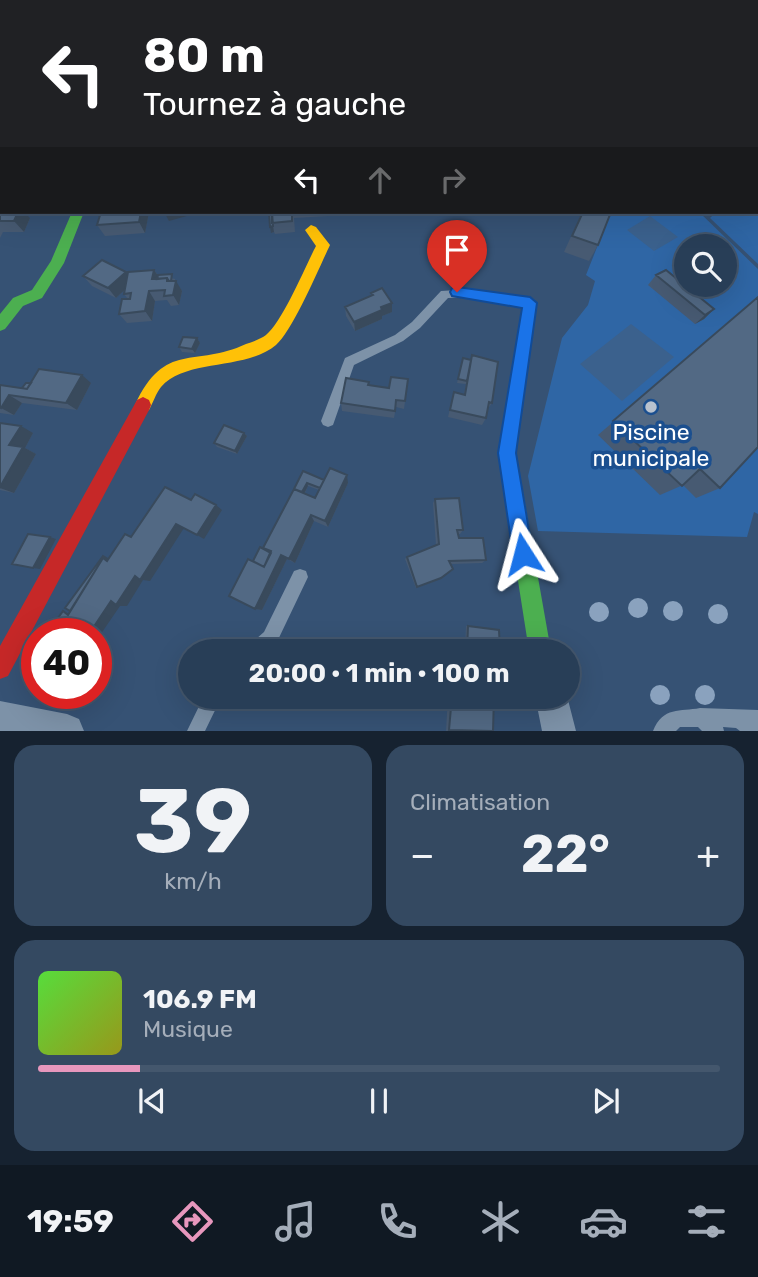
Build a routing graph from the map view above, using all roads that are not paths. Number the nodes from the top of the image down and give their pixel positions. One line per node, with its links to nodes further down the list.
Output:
1 (77, 214): 4 (street)
2 (311, 230): 9 (street)
3 (530, 303): 5 (lane); 8 (street)
4 (0, 325)
5 (328, 421)
6 (300, 577): 7 (lane)
7 (269, 639)
8 (538, 639)
9 (0, 668)
10 (207, 709): 17 (lane)
11 (554, 709): 18 (street)
12 (700, 717): 13 (lane); 19 (lane); 20 (lane)
13 (738, 717): 15 (lane); 21 (lane)
14 (0, 718): 16 (street)
15 (758, 719)
16 (67, 731)
17 (196, 731)
18 (559, 731)
19 (662, 731)
20 (715, 731)
21 (753, 731)

